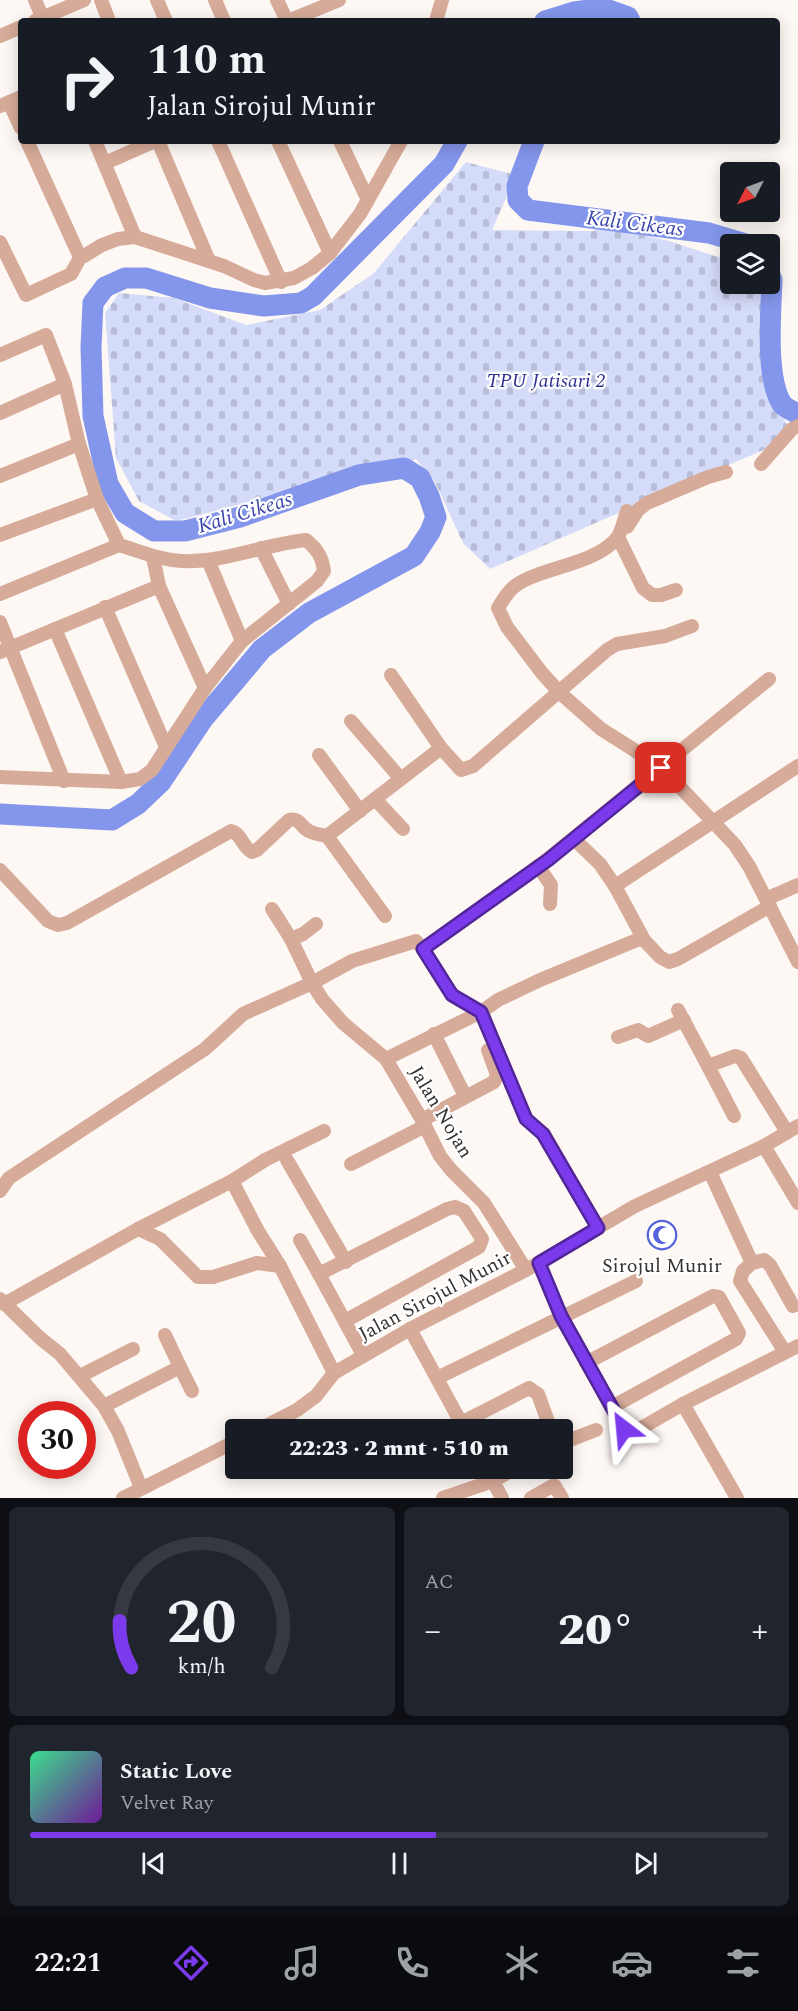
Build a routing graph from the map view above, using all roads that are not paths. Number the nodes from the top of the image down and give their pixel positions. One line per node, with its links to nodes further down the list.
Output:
1 (35, 0): 9 (street)
2 (84, 0): 10 (street)
3 (101, 0): 11 (street)
4 (157, 0): 12 (street)
5 (215, 0): 13 (street)
6 (277, 0): 14 (street)
7 (339, 0): 15 (street)
8 (442, 0): 16 (street)
9 (40, 18)
10 (45, 18)
11 (108, 18)
12 (165, 18)
13 (223, 18)
14 (286, 18)
15 (294, 18)
16 (433, 18)
17 (18, 28): 18 (street)
18 (0, 36)
19 (10, 102): 20 (street)
20 (18, 121)
21 (28, 144): 34 (street)
22 (96, 144): 29 (street)
23 (149, 144): 29 (street)
24 (157, 144): 35 (street)
25 (219, 144): 36 (street)
26 (279, 144): 33 (street)
27 (341, 144): 30 (street)
28 (399, 144): 30 (street)
29 (105, 163): 31 (street)
30 (368, 200): 33 (street)
31 (135, 237): 34 (street); 35 (street)
32 (0, 242): 34 (street)
33 (330, 253): 36 (street)
34 (81, 256)
35 (209, 261): 36 (street)
36 (281, 282)
37 (0, 355): 38 (street)
38 (65, 384): 39 (street); 41 (street)
39 (0, 413)
40 (795, 428): 42 (street)
41 (79, 444): 44 (street); 45 (street)
42 (761, 464)
43 (726, 472): 47 (street)
44 (0, 476)
45 (97, 499): 48 (street); 49 (street)
46 (627, 511): 47 (street)
47 (619, 534): 54 (street); 66 (street)
48 (0, 535)
49 (119, 544): 51 (street); 55 (street)
50 (261, 548): 52 (street); 56 (street); 56 (street)
51 (153, 557): 52 (street); 53 (street)
52 (208, 560): 61 (street)
53 (159, 586): 57 (street); 65 (street)
54 (675, 590)
55 (0, 594)
56 (289, 604): 61 (street)
57 (105, 607): 60 (street); 68 (street)
58 (0, 622): 62 (street)
59 (692, 626): 66 (street)
60 (55, 629): 62 (street); 76 (street)
61 (242, 641): 65 (street)
62 (6, 649): 75 (street)
63 (391, 675): 69 (street)
64 (769, 679): 72 (street)
65 (205, 688): 68 (street)
66 (559, 692): 69 (street); 72 (street)
67 (351, 721): 74 (street)
68 (166, 747): 76 (street)
69 (441, 748): 74 (street)
70 (319, 755): 78 (street)
71 (798, 766): 79 (street)
72 (661, 768): 79 (street); 82 (street)
73 (0, 777): 75 (street)
74 (401, 779): 77 (street)
75 (64, 781): 76 (street)
76 (121, 782)
77 (375, 799): 78 (street); 80 (street)
78 (360, 811): 81 (street)
79 (713, 822): 86 (street); 87 (street)
80 (403, 828)
81 (327, 836): 84 (street); 90 (street)
82 (574, 838): 83 (street); 86 (street)
83 (538, 866): 88 (street); 94 (street)
84 (0, 870)
85 (798, 885): 87 (street)
86 (615, 886): 93 (street)
87 (768, 902): 93 (street); 95 (street)
88 (550, 904)
89 (272, 909): 92 (street, Jalan Nojan)
90 (385, 916)
91 (316, 924): 92 (street)
92 (291, 939): 96 (street, Jalan Nojan)
93 (644, 940): 97 (street)
94 (423, 949): 96 (street); 97 (street)
95 (798, 962)
96 (312, 983): 100 (street, Jalan Nojan); 112 (street)
97 (476, 1014): 98 (street); 102 (street); 114 (street)
98 (434, 1034): 100 (street); 102 (street)
99 (618, 1037): 101 (street)
100 (386, 1059): 104 (street, Jalan Nojan)
101 (708, 1066): 103 (street); 105 (street)
102 (465, 1096): 104 (street)
103 (734, 1116)
104 (423, 1123): 109 (street); 121 (street, Jalan Nojan)
105 (793, 1129): 107 (street, Jalan Sirojul Munir)
106 (324, 1131): 111 (street)
107 (764, 1146): 110 (street, Jalan Sirojul Munir); 113 (street)
108 (287, 1160): 117 (street)
109 (351, 1164)
110 (710, 1172): 114 (street, Jalan Sirojul Munir); 119 (street)
111 (232, 1181): 115 (street); 120 (street)
112 (0, 1191)
113 (798, 1203)
114 (598, 1228): 118 (street, Jalan Sirojul Munir)
115 (138, 1229): 120 (street); 124 (street)
116 (300, 1240): 122 (street)
117 (346, 1262): 122 (street); 127 (street)
118 (539, 1263): 121 (street, Jalan Sirojul Munir); 126 (street)
119 (752, 1263): 125 (street); 132 (street)
120 (280, 1266): 136 (street)
121 (526, 1270): 128 (street, Jalan Sirojul Munir)
122 (319, 1274): 127 (street)
123 (636, 1281): 126 (street)
124 (2, 1301): 137 (street)
125 (793, 1306)
126 (561, 1316): 134 (street); 138 (street)
127 (345, 1320): 133 (street)
128 (410, 1329): 133 (street, Jalan Sirojul Munir); 138 (street)
129 (165, 1335): 135 (street)
130 (798, 1346): 132 (street)
131 (133, 1349): 137 (street)
132 (785, 1352): 140 (street)
133 (363, 1355): 136 (street, Jalan Sirojul Munir)
134 (586, 1363): 142 (street); 142 (street)
135 (180, 1367): 139 (street); 141 (street)
136 (334, 1373): 143 (street, Jalan Sirojul Munir)
137 (80, 1376): 141 (street)
138 (437, 1378): 144 (street)
139 (192, 1391)
140 (683, 1404): 142 (street); 158 (street)
141 (104, 1406): 152 (street)
142 (612, 1407)
143 (279, 1419)
144 (459, 1419)
145 (475, 1419): 146 (street)
146 (547, 1419)
147 (596, 1430): 148 (street)
148 (573, 1439)
149 (225, 1446): 152 (street)
150 (497, 1479): 151 (street)
151 (493, 1481): 154 (street); 155 (street)
152 (141, 1488): 153 (street)
153 (123, 1498)
154 (443, 1498)
155 (502, 1498)
156 (531, 1498): 157 (street)
157 (562, 1498)
158 (737, 1498)

